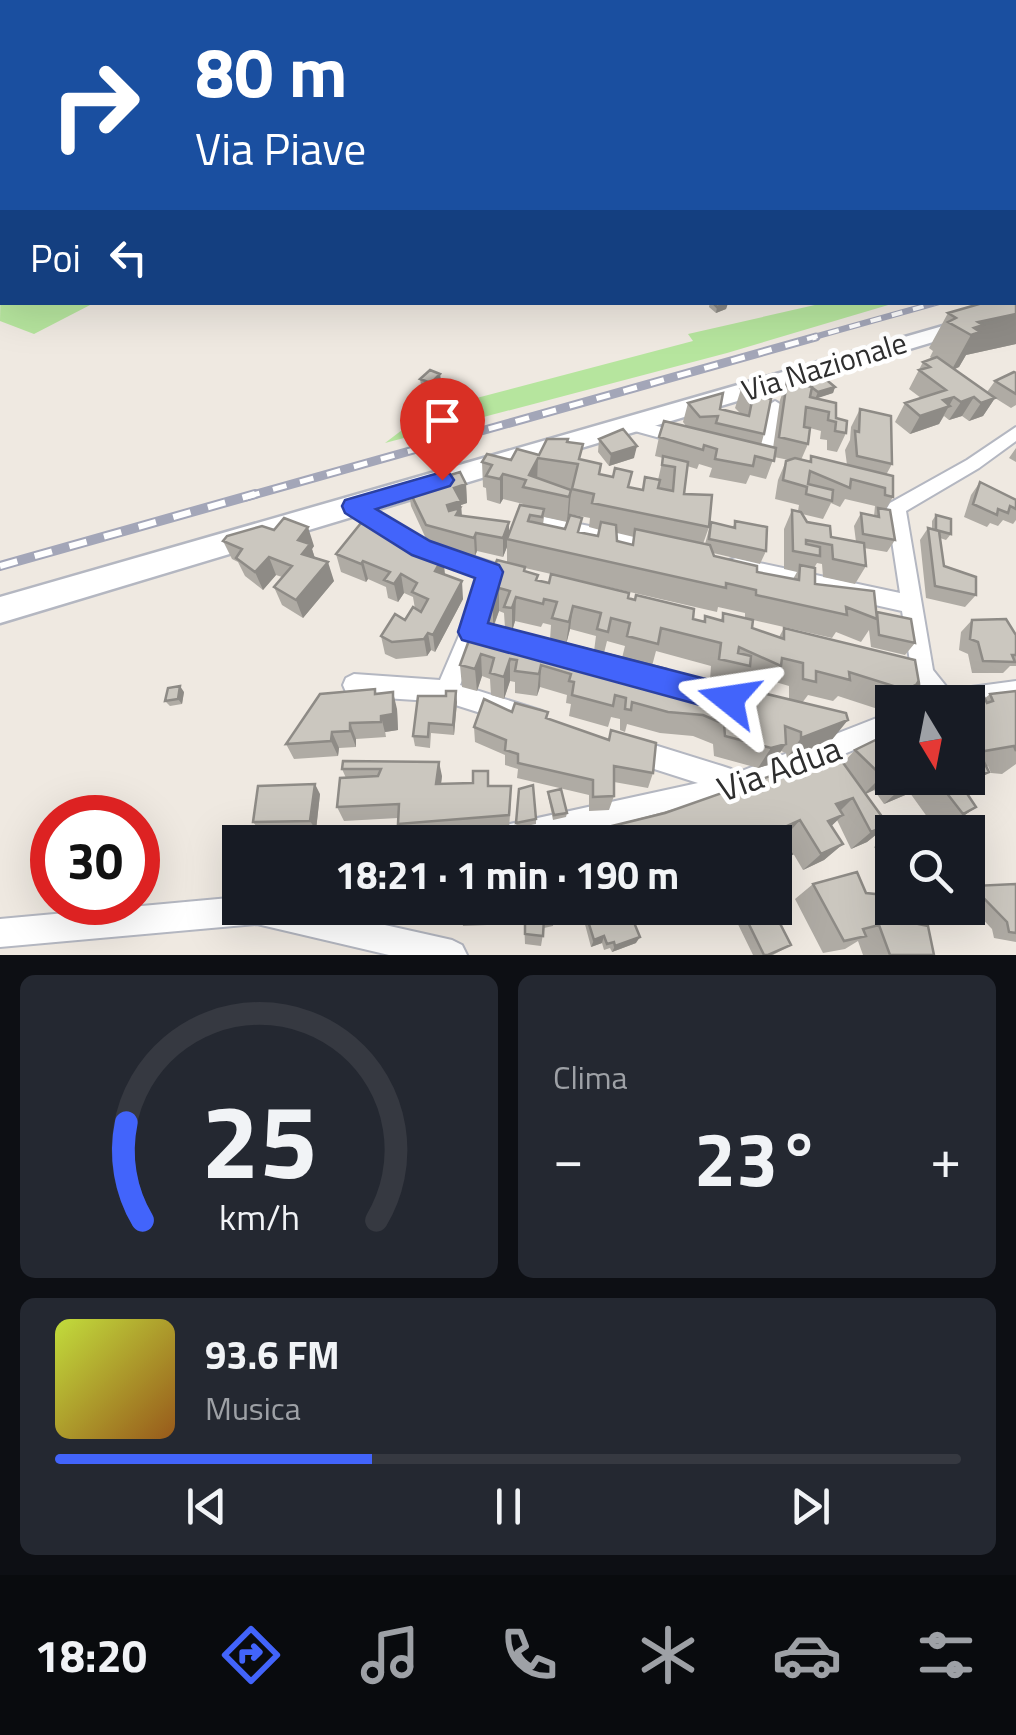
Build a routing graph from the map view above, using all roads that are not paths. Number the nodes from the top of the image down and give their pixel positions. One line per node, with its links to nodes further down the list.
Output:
1 (1016, 310): 3 (main road, Via Nazionale)
2 (775, 406): 6 (street)
3 (630, 424): 5 (street); 9 (main road, Via Nazionale)
4 (1016, 433): 8 (street)
5 (708, 444)
6 (745, 454)
7 (886, 492): 8 (street)
8 (910, 498): 15 (street)
9 (354, 506): 13 (street); 16 (main road, Via Nazionale)
10 (531, 521): 11 (street)
11 (666, 550)
12 (725, 563): 15 (street)
13 (490, 572): 14 (street); 21 (street)
14 (539, 584)
15 (912, 604): 18 (street)
16 (0, 610)
17 (897, 668): 18 (street)
18 (923, 674): 19 (street)
19 (930, 685)
20 (354, 686): 21 (street)
21 (446, 691): 25 (street)
22 (1016, 692): 23 (street)
23 (985, 696)
24 (821, 723): 27 (street)
25 (556, 726)
26 (875, 731): 27 (street, Via Adua)
27 (852, 742): 29 (street, Via Adua)
28 (611, 743): 29 (street)
29 (729, 790): 30 (street, Via Adua)
30 (566, 825)
31 (222, 913): 33 (street)
32 (370, 925): 34 (street)
33 (0, 933)
34 (452, 955)

